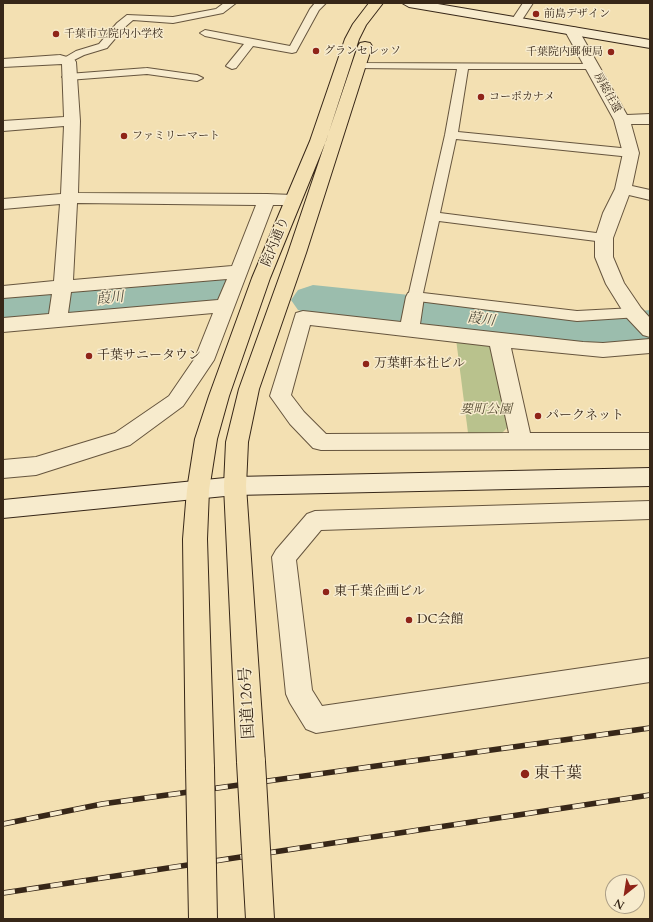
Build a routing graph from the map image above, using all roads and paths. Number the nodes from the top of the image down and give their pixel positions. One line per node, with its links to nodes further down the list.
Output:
1 (231, 3): 12 (lane)
2 (321, 3): 10 (lane)
3 (376, 3): 30 (highway, 院内通り)
4 (390, 3): 15 (highway, 院内通り)
5 (409, 3): 7 (street)
6 (528, 3): 7 (lane)
7 (516, 21): 8 (street)
8 (572, 30): 11 (street); 17 (street, 房総往還)
9 (205, 33): 10 (lane)
10 (250, 43): 14 (lane)
11 (650, 44)
12 (64, 61): 13 (street); 18 (street)
13 (3, 63)
14 (232, 66)
15 (359, 66): 16 (lane); 49 (highway, 院内通り)
16 (463, 66): 17 (lane); 24 (lane)
17 (591, 66): 21 (street, 房総往還)
18 (68, 77): 19 (lane); 22 (street)
19 (197, 78)
20 (650, 119): 21 (street)
21 (622, 120): 25 (street, 房総往還)
22 (72, 121): 23 (street); 28 (street)
23 (3, 126)
24 (451, 135): 25 (lane); 32 (lane)
25 (631, 153): 26 (street, 房総往還)
26 (624, 189): 27 (street); 33 (street, 房総往還)
27 (650, 195)
28 (69, 198): 29 (street); 31 (street); 35 (street)
29 (267, 199): 30 (street); 34 (street)
30 (293, 200): 50 (highway, 院内通り)
31 (3, 204)
32 (434, 216): 33 (lane); 37 (lane)
33 (604, 238): 40 (street, 房総往還)
34 (237, 272): 35 (street); 38 (street)
35 (62, 289): 36 (street); 39 (street)
36 (3, 292)
37 (416, 297): 40 (lane); 42 (street)
38 (224, 306): 39 (street); 47 (street)
39 (58, 316): 41 (street)
40 (643, 318)
41 (3, 325)
42 (408, 330): 43 (street); 45 (street)
43 (499, 340): 44 (street); 45 (street)
44 (650, 346)
45 (521, 441): 46 (street)
46 (650, 441)
47 (3, 470)
48 (650, 477): 49 (street)
49 (235, 486): 50 (street); 55 (highway, 国道126号, bridge)
50 (198, 490): 51 (street); 54 (highway, bridge)
51 (3, 509)
52 (650, 510): 53 (street)
53 (650, 670)
54 (203, 919)
55 (260, 919)

